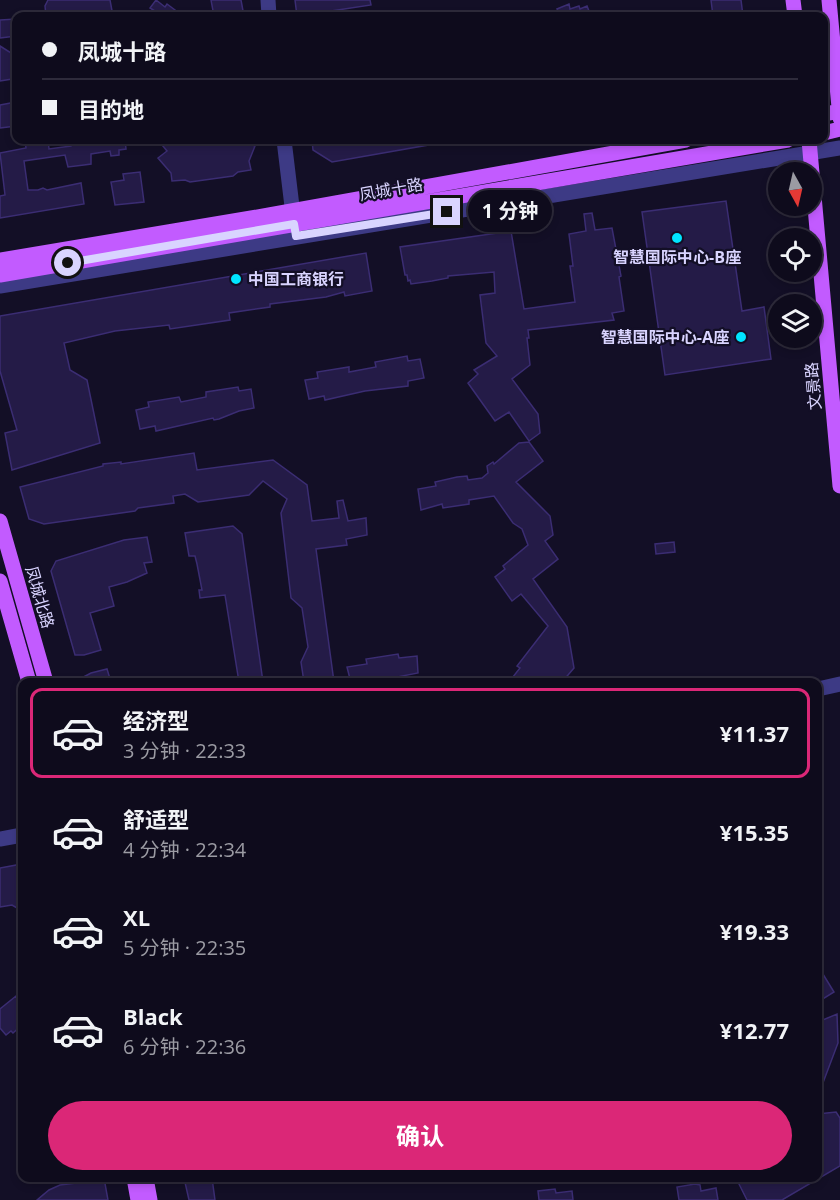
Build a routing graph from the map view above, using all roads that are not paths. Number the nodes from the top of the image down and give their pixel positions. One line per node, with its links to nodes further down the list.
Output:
1 (829, 0): 2 (main road)
2 (836, 113)
3 (284, 144): 8 (street)
4 (667, 144): 8 (main road, 凤城十路)
5 (764, 144): 8 (main road, 凤城十路)
6 (810, 147): 7 (street); 8 (street); 12 (main road, 文景路)
7 (840, 148)
8 (294, 223): 9 (main road, 凤城十路); 10 (main road, 凤城十路); 11 (street)
9 (0, 260)
10 (0, 275)
11 (0, 286)
12 (840, 486)
13 (0, 521): 16 (main road, 凤城北路)
14 (0, 580): 15 (main road, 凤城北路)
15 (28, 678)
16 (45, 678)
17 (840, 684): 18 (street)
18 (822, 687)
19 (18, 836): 20 (street)
20 (0, 839)
21 (135, 1182): 23 (main road)
22 (147, 1182): 24 (main road)
23 (138, 1200)
24 (150, 1200)

